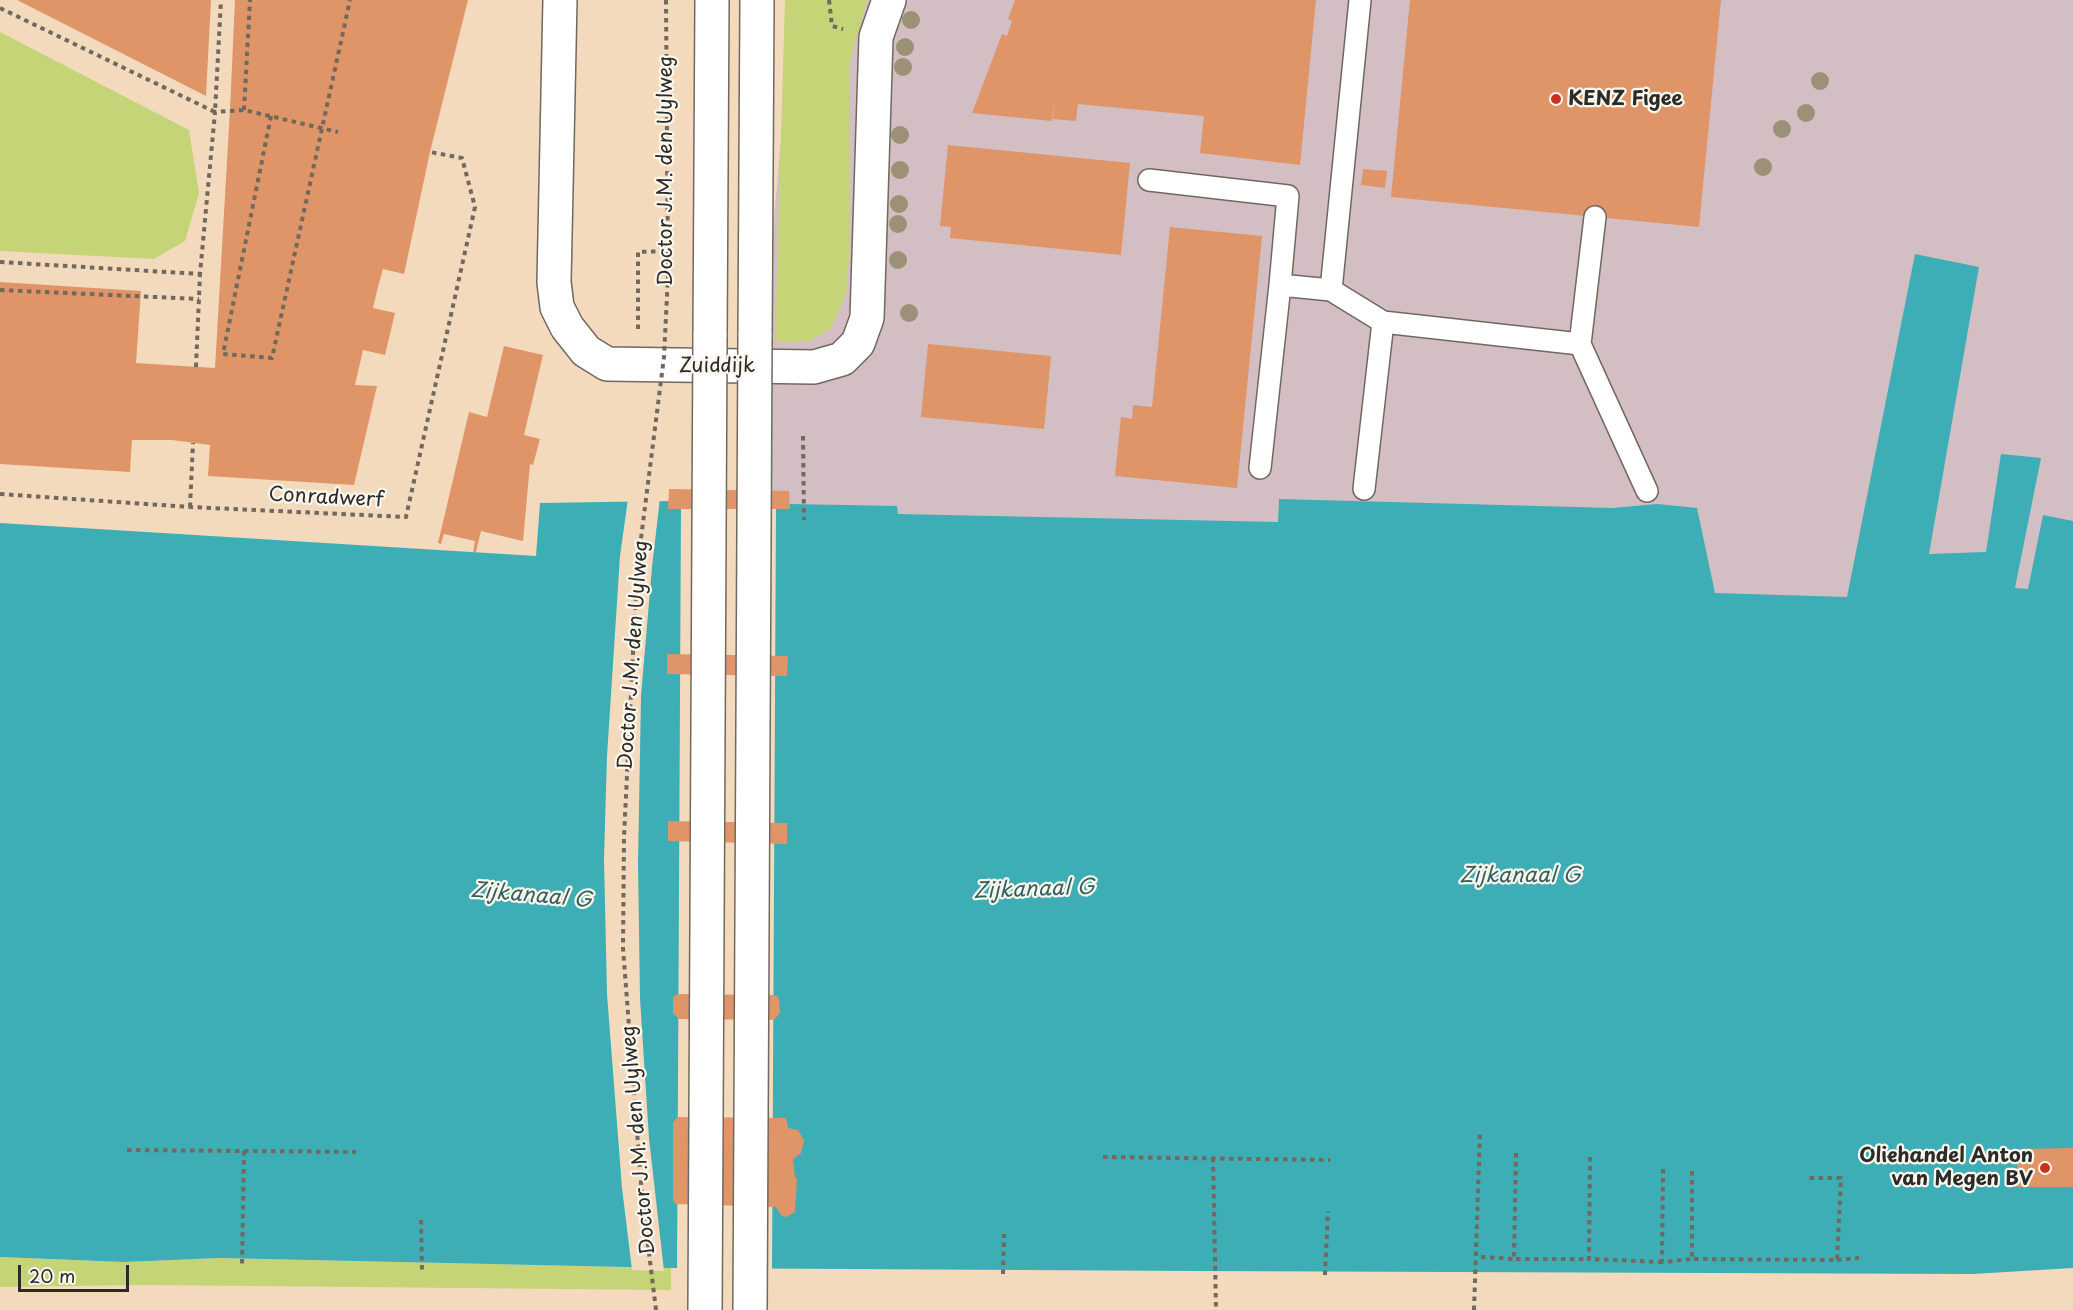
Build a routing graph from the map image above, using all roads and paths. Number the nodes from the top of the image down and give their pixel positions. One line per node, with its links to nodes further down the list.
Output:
1 (221, 0): 12 (path)
2 (250, 0): 11 (path)
3 (350, 0): 14 (path)
4 (560, 0): 8 (main road, Zuiddijk)
5 (666, 0): 19 (path, Doctor J.M. den Uylweg)
6 (712, 0): 65 (main road, bridge)
7 (757, 0): 66 (main road, bridge)
8 (889, 0)
9 (1360, 0): 24 (lane)
10 (0, 8): 12 (path)
11 (244, 110): 12 (path); 13 (path)
12 (215, 112): 21 (path)
13 (271, 116): 14 (path); 14 (path)
14 (321, 128): 15 (path)
15 (338, 132)
16 (430, 152): 36 (path, Conradwerf)
17 (1149, 180): 22 (lane)
18 (1595, 217): 28 (lane)
19 (667, 251): 26 (path); 64 (path, Doctor J.M. den Uylweg, bridge)
20 (0, 262): 21 (path)
21 (200, 274): 25 (path)
22 (1280, 285): 24 (lane); 32 (lane)
23 (0, 290): 25 (path)
24 (1331, 290): 27 (lane)
25 (199, 299): 29 (path)
26 (638, 318)
27 (1383, 322): 28 (lane); 33 (lane)
28 (1580, 344): 34 (lane)
29 (196, 367)
30 (803, 436): 37 (path)
31 (193, 443): 36 (path)
32 (1260, 468)
33 (1364, 489)
34 (1647, 491)
35 (0, 495): 36 (path, Conradwerf)
36 (190, 507)
37 (804, 520)
38 (1480, 1132): 68 (path)
39 (127, 1150): 40 (path)
40 (244, 1151): 41 (path); 60 (path)
41 (356, 1152)
42 (1516, 1153): 54 (path)
43 (1590, 1157): 56 (path)
44 (1103, 1158): 45 (path)
45 (1213, 1158): 46 (path); 67 (path)
46 (1330, 1160)
47 (1663, 1169): 59 (path)
48 (1692, 1171): 57 (path)
49 (1805, 1178): 58 (path)
50 (1328, 1211): 63 (path)
51 (421, 1220): 61 (path)
52 (1004, 1234): 62 (path)
53 (1481, 1257): 54 (path)
54 (1514, 1258): 56 (path)
55 (1859, 1258): 58 (path)
56 (1589, 1259): 59 (path)
57 (1692, 1259): 58 (path); 59 (path)
58 (1837, 1260)
59 (1662, 1262)
60 (242, 1266)
61 (422, 1270)
62 (1003, 1274)
63 (1325, 1275)
64 (656, 1310)
65 (705, 1310)
66 (750, 1310)
67 (1216, 1310)
68 (1474, 1310)

